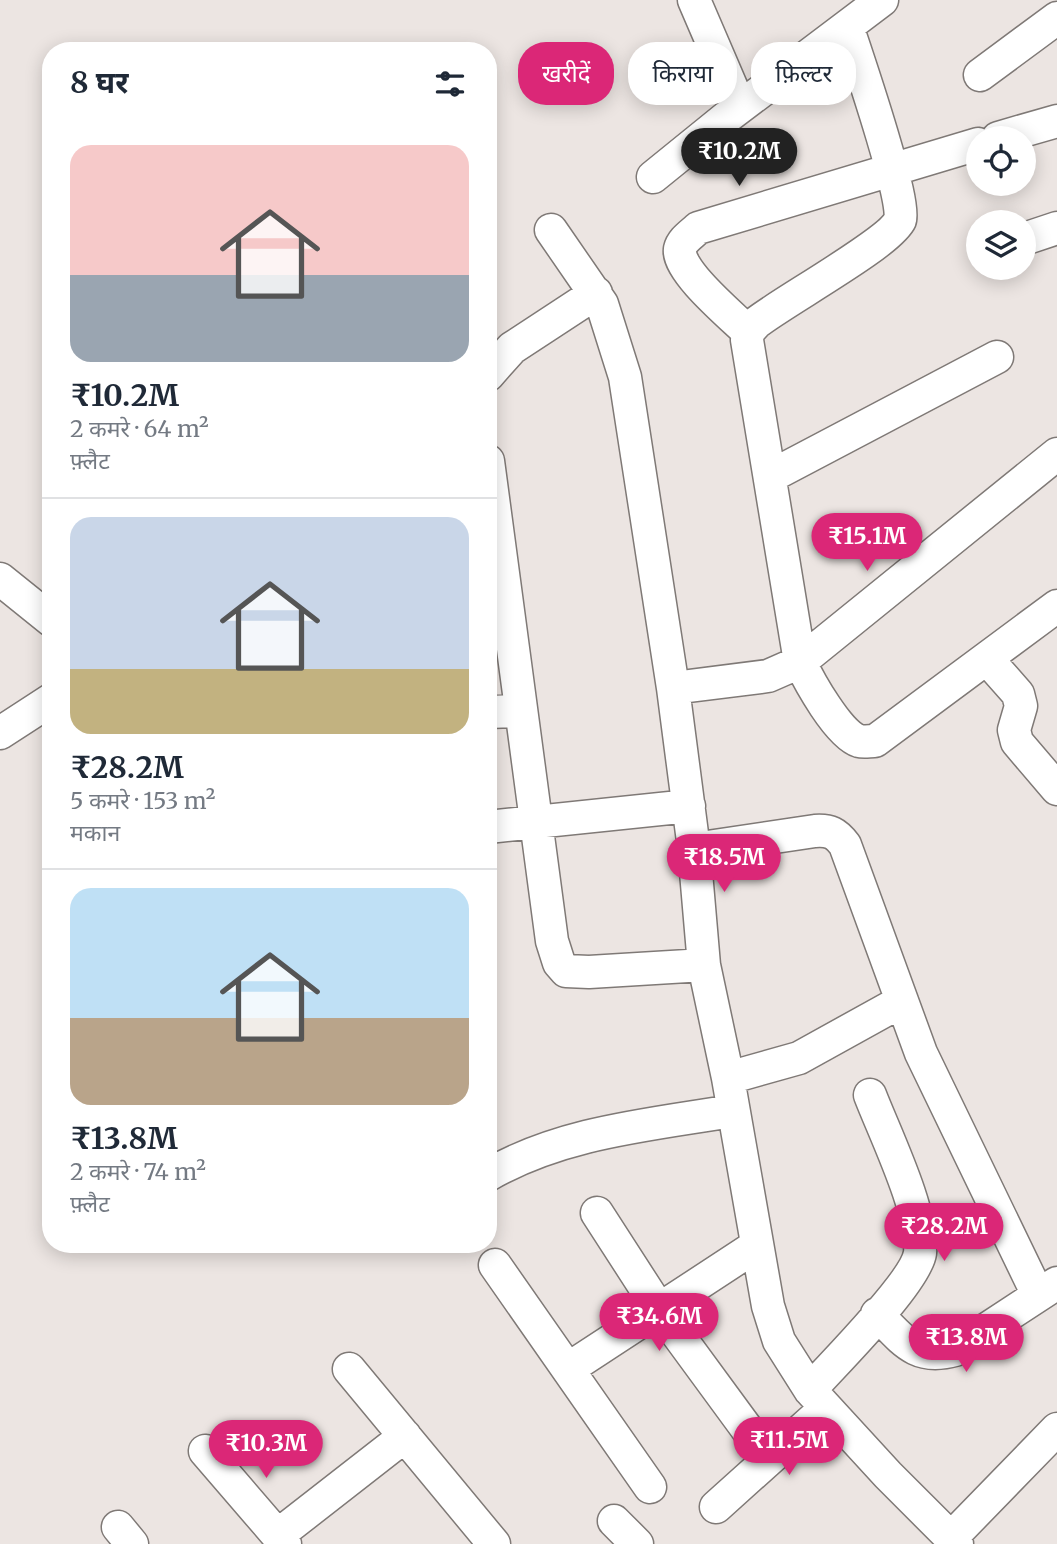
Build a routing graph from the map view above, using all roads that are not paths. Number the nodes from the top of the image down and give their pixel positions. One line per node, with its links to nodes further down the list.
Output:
1 (694, 0): 6 (street)
2 (882, 0): 4 (street)
3 (1057, 19): 5 (street)
4 (848, 29): 6 (street); 10 (street)
5 (980, 75)
6 (740, 107): 11 (street)
7 (1057, 121): 8 (street)
8 (1036, 127)
9 (966, 147): 10 (street)
10 (891, 169): 16 (street); 16 (street)
11 (653, 177)
12 (1057, 228): 14 (street)
13 (551, 230): 15 (street)
14 (1036, 235)
15 (596, 293): 18 (street); 27 (street)
16 (748, 332): 20 (street)
17 (997, 357): 20 (street)
18 (497, 365)
19 (1057, 454): 26 (street)
20 (771, 476): 26 (street)
21 (497, 531): 29 (street)
22 (0, 579): 23 (street)
23 (42, 613)
24 (1052, 619): 25 (street)
25 (987, 660): 26 (street); 32 (street)
26 (800, 662): 27 (street)
27 (673, 688): 33 (street)
28 (42, 706): 31 (street)
29 (520, 711): 30 (street); 34 (street)
30 (497, 712)
31 (0, 733)
32 (1057, 789)
33 (689, 806): 34 (street); 36 (street)
34 (538, 823): 35 (street); 37 (street)
35 (497, 826)
36 (694, 849): 37 (street); 38 (street)
37 (704, 965): 39 (street)
38 (902, 1001): 39 (street); 46 (street)
39 (728, 1078): 41 (street)
40 (870, 1095): 48 (street)
41 (732, 1111): 42 (street); 44 (street)
42 (497, 1170)
43 (597, 1213): 47 (street)
44 (756, 1246): 47 (street); 51 (street)
45 (495, 1265): 50 (street)
46 (1048, 1289): 48 (street)
47 (659, 1309): 50 (street); 55 (street)
48 (877, 1314): 51 (street)
49 (349, 1369): 53 (street)
50 (568, 1369): 56 (street)
51 (818, 1399): 55 (street); 60 (street)
52 (1057, 1429): 60 (street)
53 (405, 1436): 59 (street); 61 (street)
54 (205, 1451): 59 (street)
55 (769, 1459): 57 (street)
56 (650, 1487)
57 (716, 1507)
58 (614, 1521): 62 (street)
59 (281, 1540)
60 (954, 1541)
61 (494, 1544)
62 (637, 1544)

